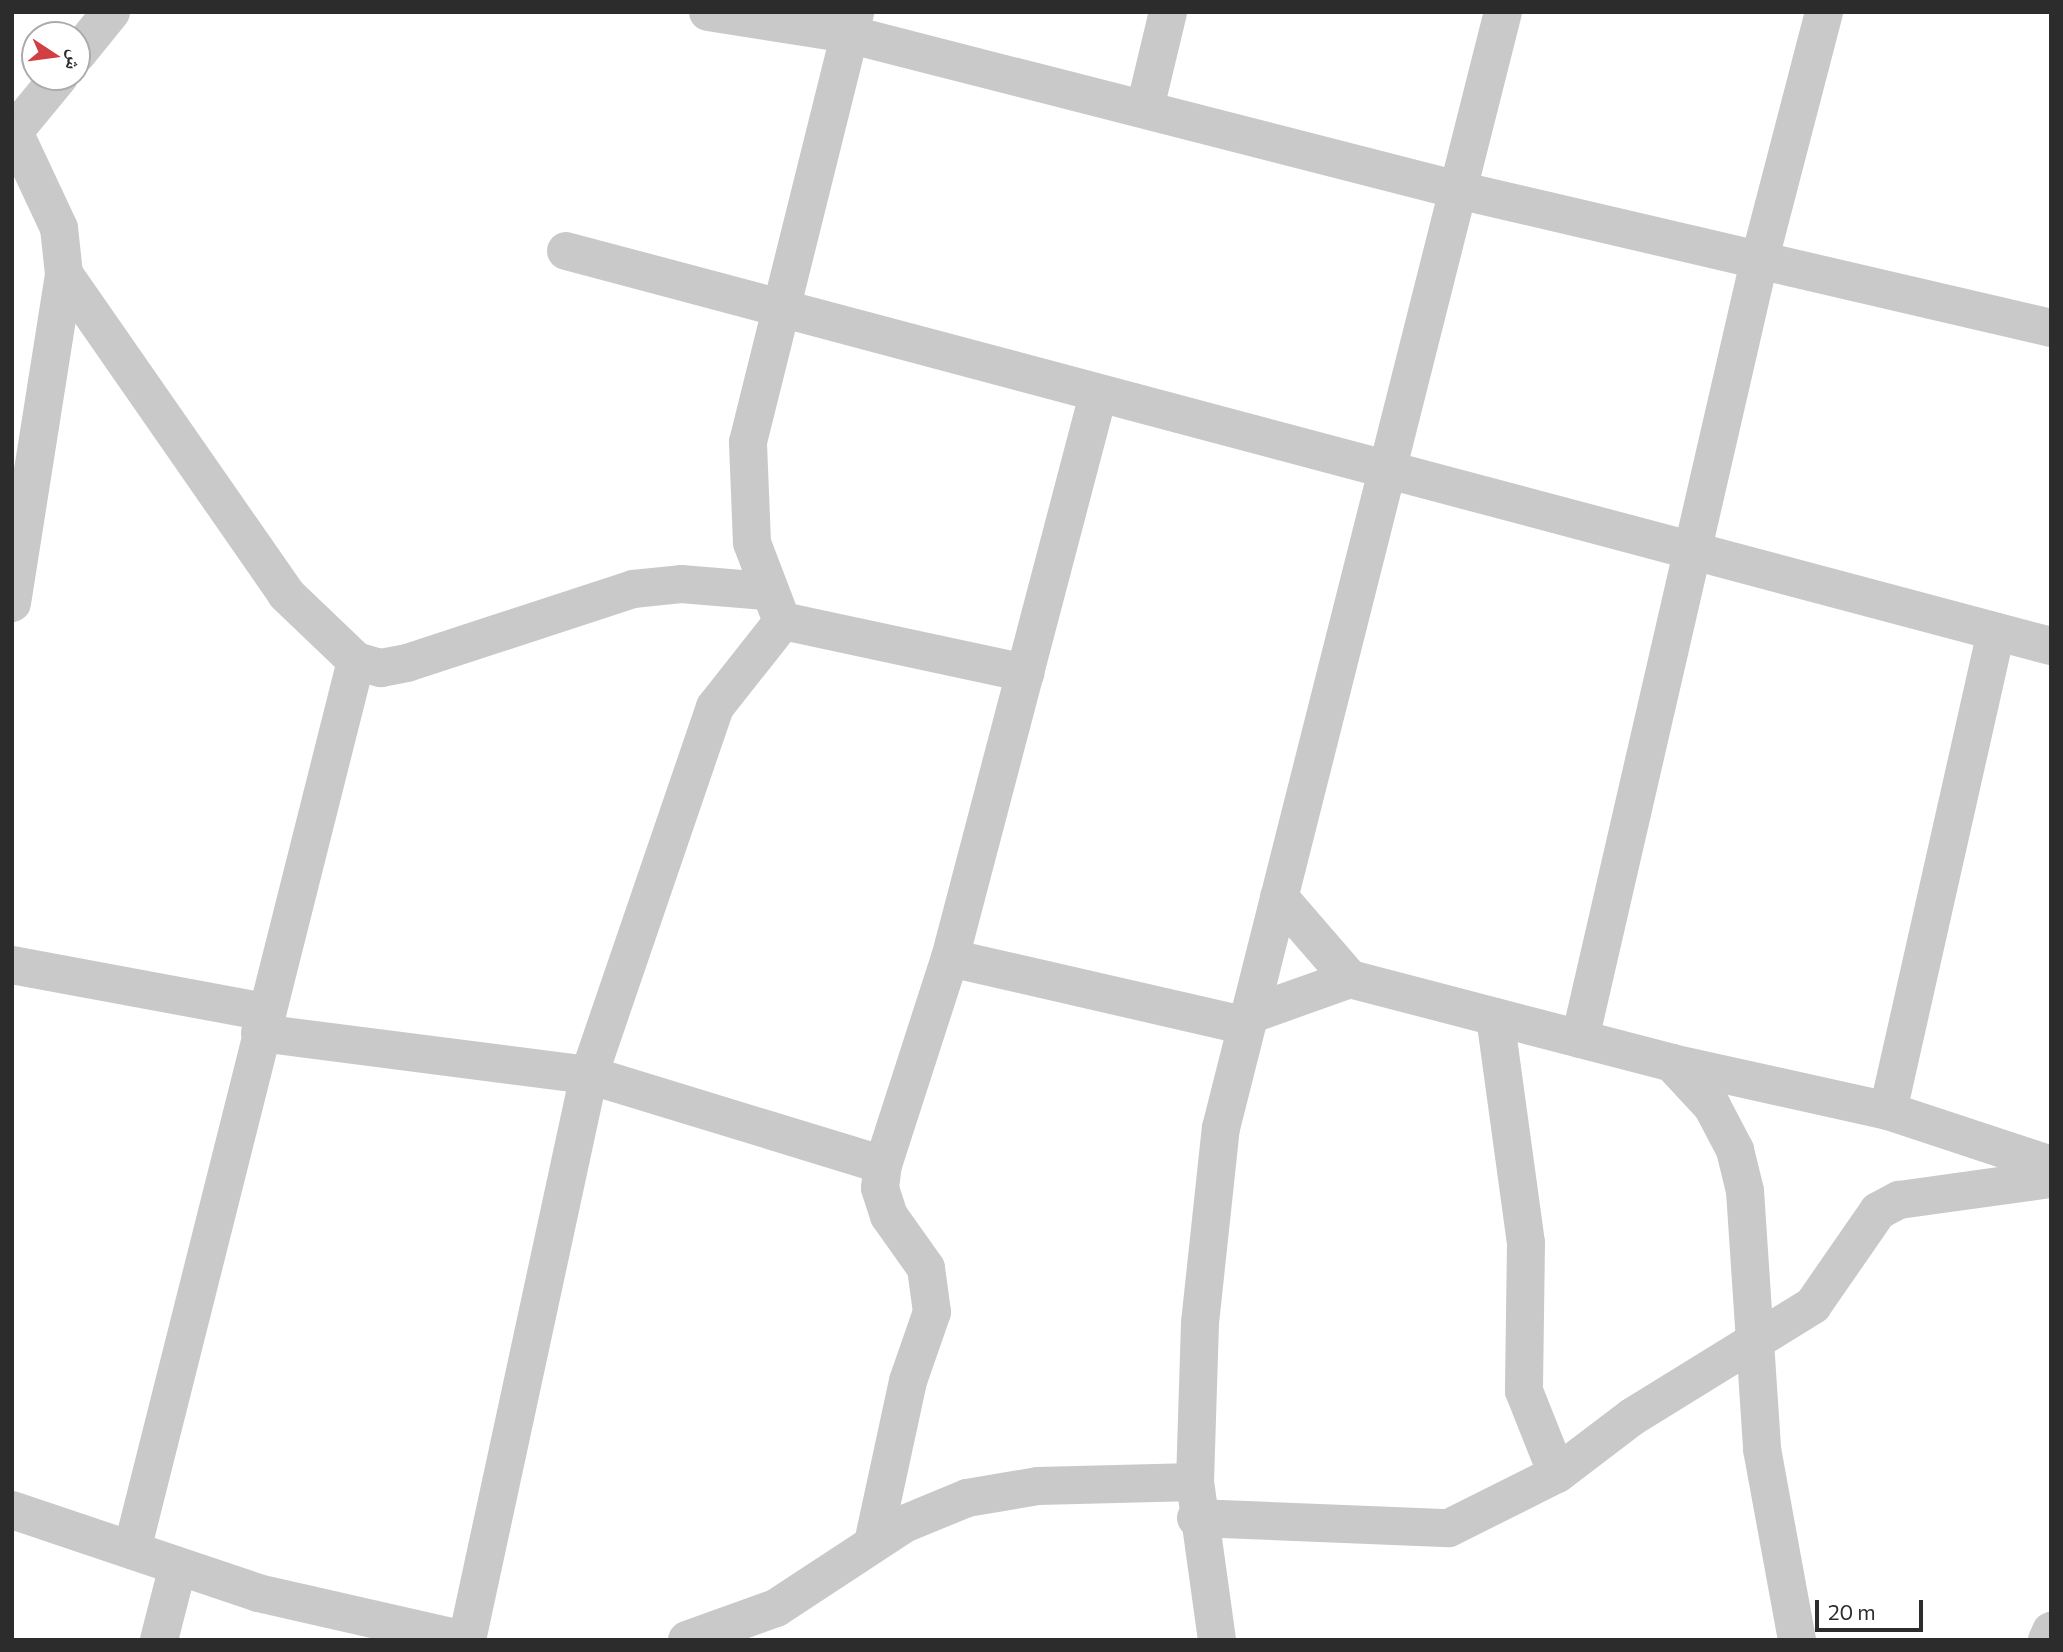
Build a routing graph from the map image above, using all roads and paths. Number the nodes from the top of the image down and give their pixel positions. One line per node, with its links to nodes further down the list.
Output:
1 (111, 12): 7 (street)
2 (708, 12): 6 (street)
3 (1168, 12): 9 (street)
4 (1503, 12): 11 (street)
5 (1824, 12): 13 (street)
6 (852, 23): 9 (street); 15 (street)
7 (91, 37)
8 (48, 91): 10 (street)
9 (1145, 108): 11 (street)
10 (13, 133): 14 (street)
11 (1458, 190): 13 (street); 18 (street)
12 (566, 251): 15 (street)
13 (1759, 262): 16 (street); 19 (street)
14 (64, 274): 20 (street); 24 (street)
15 (779, 308): 17 (street); 21 (street)
16 (2051, 328)
17 (1098, 394): 18 (street); 25 (street)
18 (1386, 473): 19 (street); 26 (street)
19 (1692, 552): 22 (street); 33 (street)
20 (12, 603)
21 (775, 606): 24 (street); 25 (street); 35 (street)
22 (1996, 632): 23 (street); 36 (street)
23 (2051, 646)
24 (356, 662): 32 (street)
25 (1025, 673): 27 (street)
26 (1279, 897): 29 (street); 31 (street)
27 (950, 958): 31 (street); 38 (street)
28 (12, 965): 32 (street)
29 (1350, 979): 30 (street); 31 (street)
30 (1495, 1017): 33 (street); 41 (street)
31 (1248, 1020): 42 (street)
32 (263, 1023): 35 (street); 45 (street)
33 (1580, 1039): 34 (street)
34 (1672, 1063): 36 (street); 40 (street)
35 (589, 1075): 38 (street); 50 (street)
36 (1888, 1111): 37 (street)
37 (2051, 1165)
38 (883, 1166): 44 (street)
39 (2051, 1180): 40 (street)
40 (1753, 1345): 41 (street); 53 (street)
41 (1557, 1474): 42 (street)
42 (1195, 1500): 44 (street); 52 (street)
43 (12, 1510): 45 (street)
44 (873, 1543): 47 (street)
45 (132, 1550): 46 (street)
46 (178, 1566): 49 (street); 50 (street)
47 (776, 1624): 51 (street)
48 (2051, 1631): 54 (street)
49 (159, 1640)
50 (466, 1640)
51 (687, 1640)
52 (1217, 1640)
53 (1797, 1640)
54 (2047, 1640)

